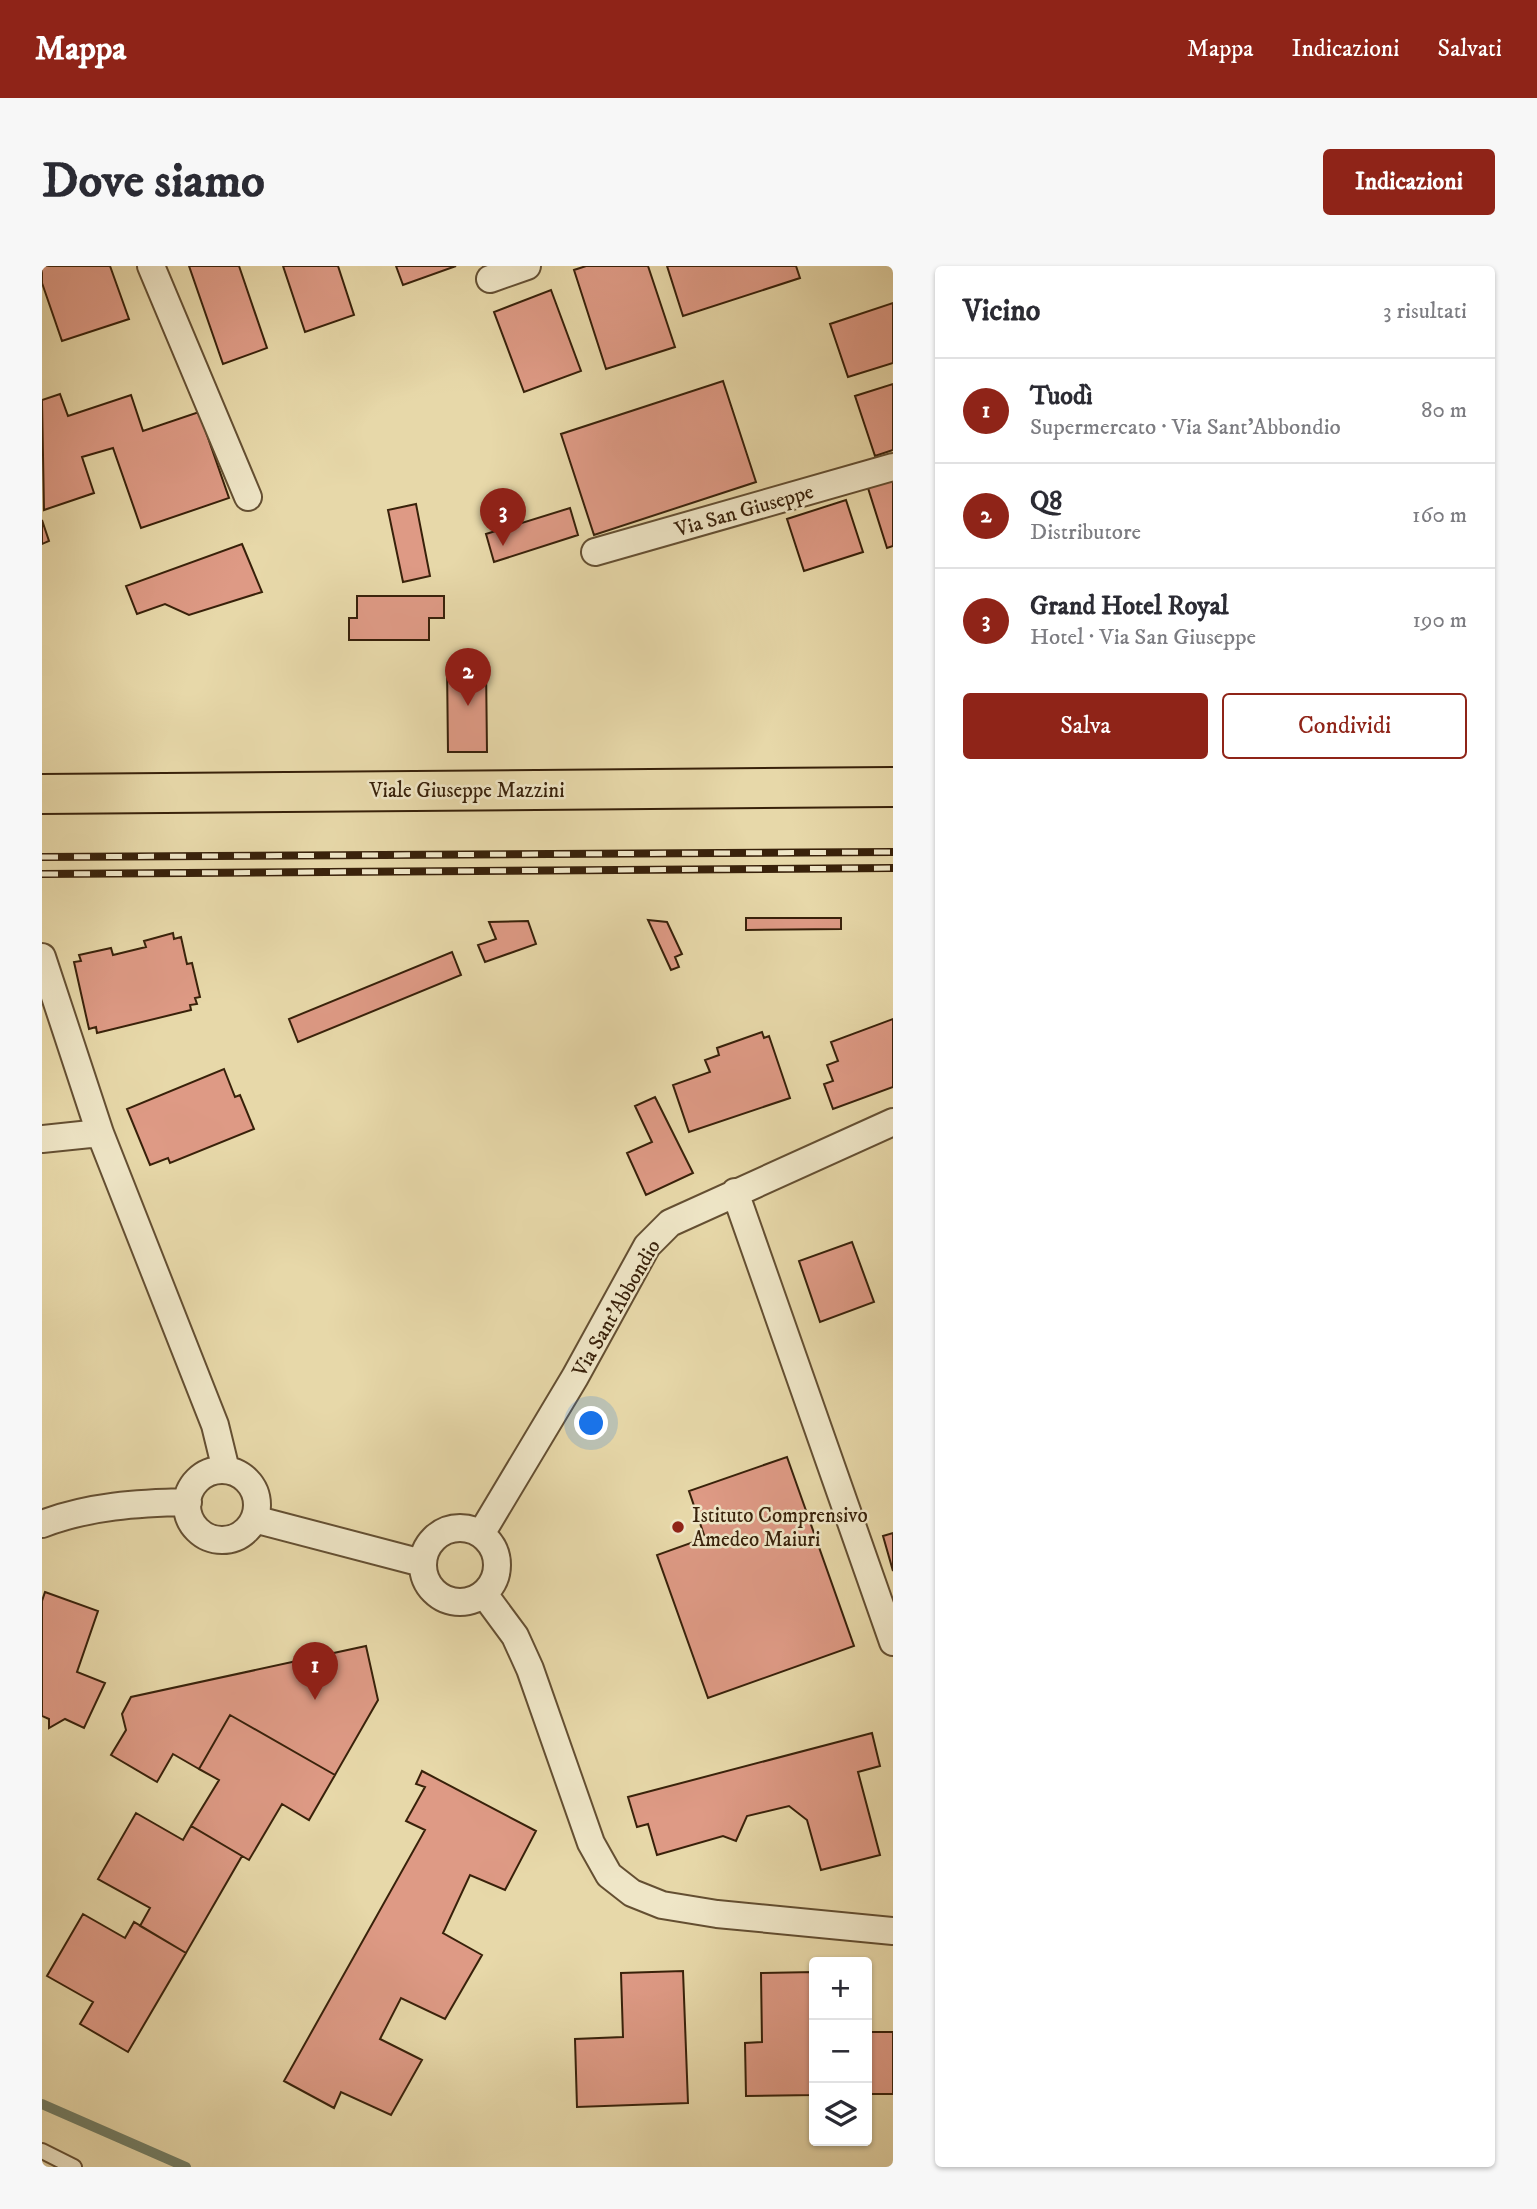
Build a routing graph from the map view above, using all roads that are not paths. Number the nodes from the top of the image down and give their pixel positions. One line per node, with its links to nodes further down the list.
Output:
1 (151, 266): 5 (street)
2 (527, 266): 3 (street)
3 (490, 279)
4 (893, 467): 6 (street, Via San Giuseppe)
5 (248, 497)
6 (595, 552)
7 (893, 787): 8 (main road, Viale Giuseppe Mazzini)
8 (42, 794)
9 (42, 957): 11 (street)
10 (893, 1122): 13 (street, Via Sant'Abbondio)
11 (100, 1133): 12 (street); 14 (street)
12 (42, 1139)
13 (735, 1192): 18 (street, Via Sant'Abbondio); 21 (street)
14 (226, 1471): 15 (street); 16 (street)
15 (188, 1502): 16 (street); 17 (street)
16 (254, 1519): 19 (street)
17 (42, 1524)
18 (481, 1534): 19 (street); 20 (street)
19 (422, 1563): 20 (street)
20 (484, 1594): 22 (street)
21 (893, 1642)
22 (893, 1931)
23 (42, 2151): 24 (lane)
24 (74, 2167)

